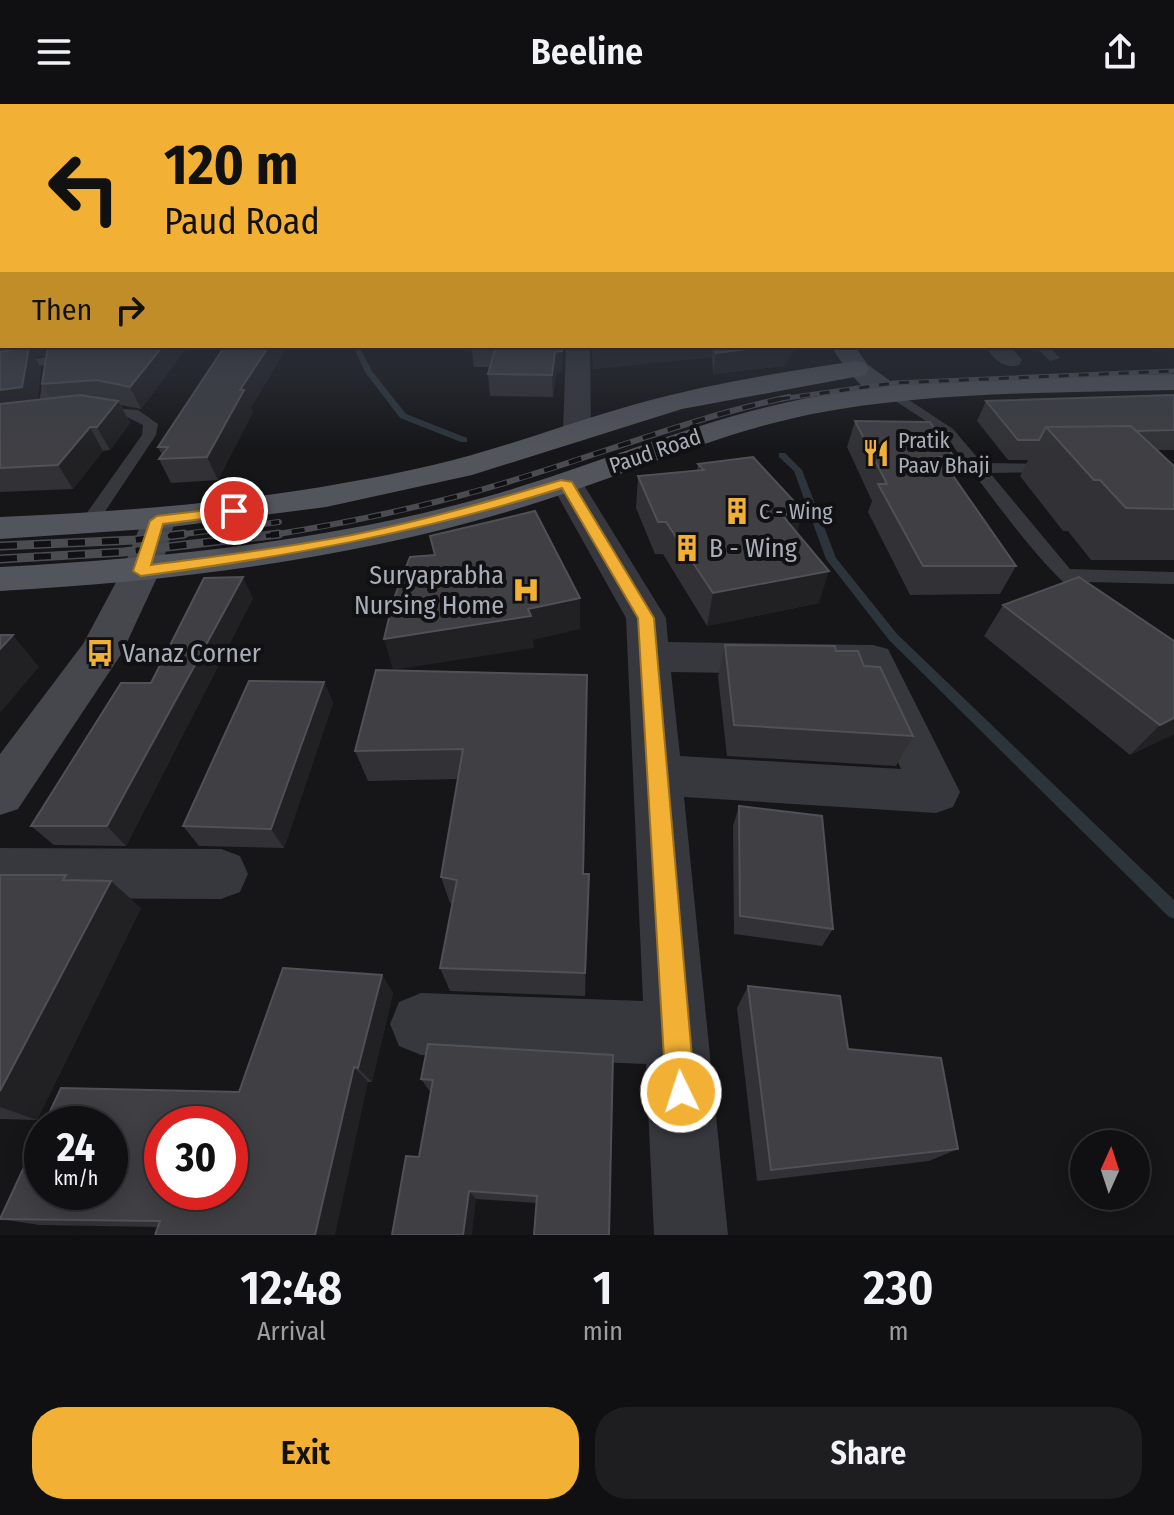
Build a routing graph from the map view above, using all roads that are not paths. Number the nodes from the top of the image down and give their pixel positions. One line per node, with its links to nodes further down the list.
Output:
1 (578, 348): 9 (street)
2 (1047, 352): 3 (main road, Paud Road); 4 (main road, Paud Road)
3 (1003, 353): 7 (main road, Paud Road)
4 (1127, 356)
5 (850, 357): 7 (main road, Paud Road); 9 (main road, Paud Road)
6 (0, 369): 14 (lane)
7 (902, 374): 8 (main road, Paud Road); 11 (lane); 12 (main road, Paud Road)
8 (1174, 382)
9 (577, 433): 13 (main road, Paud Road)
10 (1070, 467): 11 (lane)
11 (977, 468): 17 (lane)
12 (566, 482): 16 (main road, Paud Road); 21 (street)
13 (157, 521): 14 (main road, Paud Road); 16 (street)
14 (88, 524): 15 (main road, Paud Road)
15 (0, 528)
16 (141, 571): 19 (main road, Paud Road); 23 (street)
17 (1065, 575): 18 (lane); 20 (lane)
18 (1174, 578)
19 (0, 579)
20 (1113, 611)
21 (649, 657): 22 (street); 22 (street)
22 (657, 775): 27 (street)
23 (0, 793)
24 (0, 873): 25 (street)
25 (221, 874)
26 (421, 1024): 27 (street)
27 (676, 1034): 28 (street)
28 (691, 1235)

